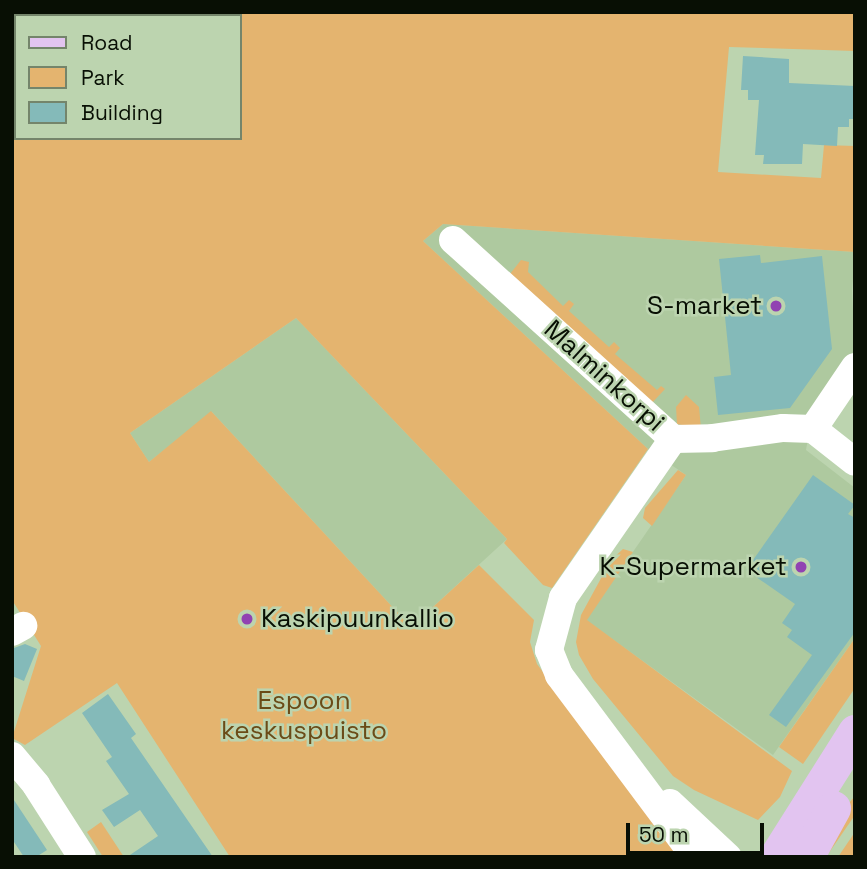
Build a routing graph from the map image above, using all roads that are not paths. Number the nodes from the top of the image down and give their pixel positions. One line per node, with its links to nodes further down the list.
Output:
1 (453, 240): 4 (street, Malminkorpi)
2 (855, 367): 3 (street)
3 (813, 429): 4 (street, Malminkorpi); 5 (street)
4 (673, 439): 9 (street)
5 (855, 462)
6 (855, 733): 13 (main road)
7 (12, 756): 10 (street)
8 (855, 771): 14 (main road)
9 (640, 780): 11 (street); 12 (street)
10 (82, 857)
11 (695, 857)
12 (728, 857)
13 (776, 857)
14 (806, 857)

